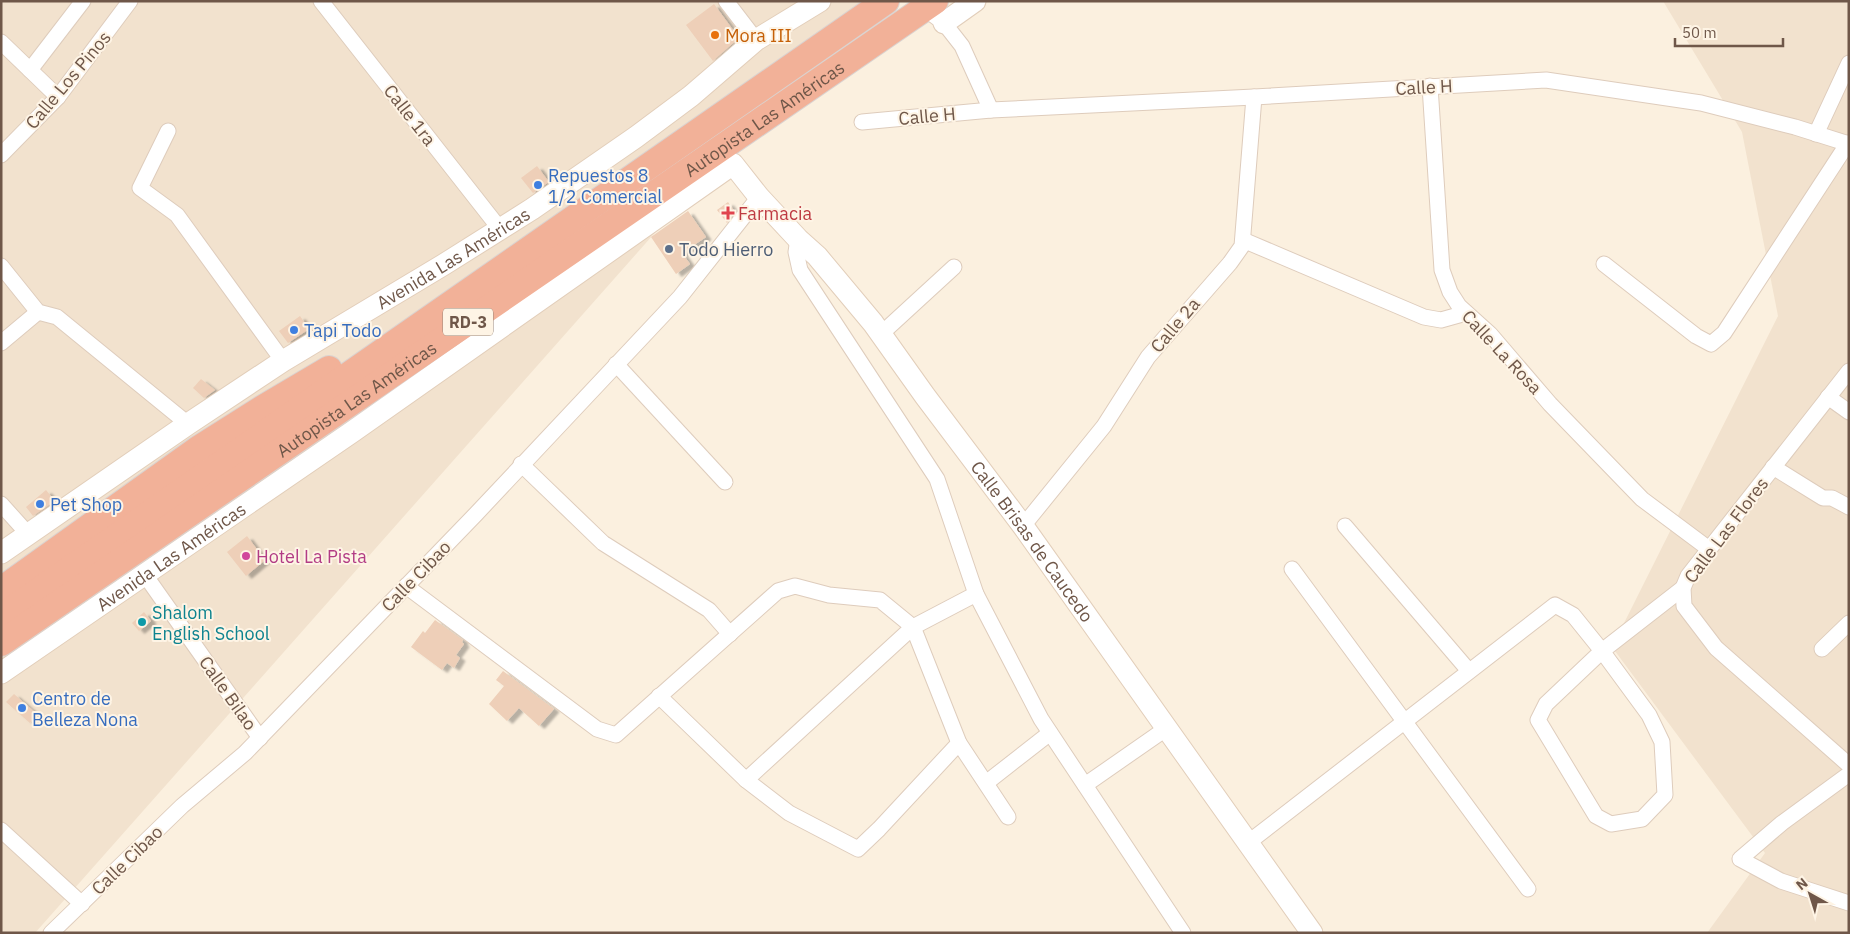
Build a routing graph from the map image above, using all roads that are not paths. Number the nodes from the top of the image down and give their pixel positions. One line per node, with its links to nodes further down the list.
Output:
1 (83, 1): 13 (street)
2 (130, 1): 15 (street, Calle Los Pinos)
3 (321, 1): 25 (street, Calle 1ra)
4 (726, 1): 9 (street)
5 (820, 1): 9 (street, Avenida Las Américas)
6 (886, 1): 31 (highway, Autopista Las Américas / RD-3)
7 (975, 1): 8 (street)
8 (934, 11): 11 (highway, Autopista Las Américas / RD-3); 17 (street)
9 (756, 40): 25 (street, Avenida Las Américas)
10 (1, 42): 13 (street)
11 (847, 62): 23 (highway); 62 (highway, Autopista Las Américas / RD-3)
12 (1849, 63): 20 (street)
13 (30, 70): 15 (street)
14 (1430, 86): 16 (street, Calle H); 20 (street, Calle H); 33 (street, Calle La Rosa)
15 (58, 97): 22 (street, Calle Los Pinos)
16 (1254, 97): 17 (street, Calle H); 27 (street, Calle 2a)
17 (992, 110): 18 (street, Calle H)
18 (862, 122)
19 (168, 131): 36 (street)
20 (1816, 134): 21 (street, Calle H)
21 (1848, 144): 28 (street)
22 (1, 155)
23 (733, 164): 24 (street, Calle Brisas de Caucedo); 53 (street, Avenida Las Américas)
24 (759, 197): 26 (street, Calle Brisas de Caucedo); 37 (street, Calle Cibao)
25 (500, 229): 36 (street, Avenida Las Américas)
26 (798, 239): 34 (street, Calle Brisas de Caucedo); 57 (street)
27 (1243, 240): 33 (street); 47 (street, Calle 2a)
28 (1604, 264)
29 (1, 266): 32 (street)
30 (954, 267): 34 (street)
31 (500, 268): 56 (highway); 58 (highway, Autopista Las Américas / RD-3)
32 (38, 312): 35 (street); 41 (street)
33 (1466, 313): 50 (street, Calle La Rosa)
34 (881, 334): 47 (street, Calle Brisas de Caucedo)
35 (1, 343)
36 (283, 361): 41 (street, Avenida Las Américas)
37 (616, 364): 42 (street, Calle Cibao); 44 (street)
38 (1849, 371): 39 (street, Calle Las Flores)
39 (1828, 397): 40 (street); 43 (street, Calle Las Flores)
40 (1849, 412)
41 (188, 424): 49 (street, Avenida Las Américas)
42 (521, 464): 54 (street, Calle Cibao); 61 (street)
43 (1774, 467): 46 (street); 50 (street, Calle Las Flores)
44 (725, 482)
45 (1, 504): 49 (street)
46 (1849, 507)
47 (1023, 526): 69 (street, Calle Brisas de Caucedo)
48 (1345, 526): 65 (street)
49 (28, 534): 51 (street, Avenida Las Américas)
50 (1709, 549): 55 (street, Calle Las Flores)
51 (1, 553)
52 (1292, 568): 68 (street)
53 (145, 575): 66 (street, Avenida Las Américas); 71 (street, Calle Bilao)
54 (406, 586): 67 (street); 71 (street, Calle Cibao)
55 (1683, 588): 64 (street); 73 (street, Calle Las Flores)
56 (1, 590)
57 (976, 594): 60 (street); 70 (street)
58 (1, 617)
59 (1849, 623): 63 (street)
60 (913, 627): 61 (street); 72 (street); 75 (street)
61 (730, 634): 67 (street)
62 (1, 643)
63 (1822, 649)
64 (1602, 650): 64 (street); 65 (street)
65 (1469, 671): 68 (street)
66 (1, 673)
67 (659, 696): 75 (street)
68 (1404, 722): 80 (street); 81 (street)
69 (1167, 728): 77 (street); 80 (street, Calle Brisas de Caucedo)
70 (1050, 733): 76 (street); 77 (street)
71 (260, 738): 83 (street, Calle Cibao)
72 (959, 743): 75 (street); 76 (street)
73 (1849, 765)
74 (1849, 774): 82 (street)
75 (746, 780)
76 (986, 783): 78 (street)
77 (1085, 786): 85 (street)
78 (1008, 817)
79 (1, 830): 83 (street)
80 (1249, 842): 86 (street, Calle Brisas de Caucedo)
81 (1528, 889)
82 (1849, 903)
83 (82, 904): 84 (street, Calle Cibao)
84 (50, 933)
85 (1183, 933)
86 (1312, 933)

